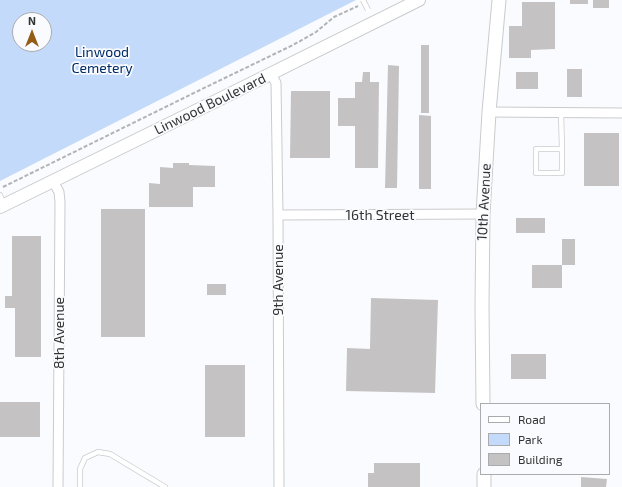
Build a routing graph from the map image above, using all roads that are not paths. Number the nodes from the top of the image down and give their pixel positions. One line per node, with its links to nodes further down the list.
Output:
1 (419, 0): 4 (street, Linwood Boulevard)
2 (499, 0): 6 (main road, 10th Avenue)
3 (363, 2): 4 (lane, bridge)
4 (373, 23): 5 (street, Linwood Boulevard)
5 (271, 74): 10 (street, Linwood Boulevard); 13 (street, 9th Avenue)
6 (489, 112): 7 (street); 12 (main road, 10th Avenue)
7 (561, 112): 8 (street); 9 (lane)
8 (622, 113)
9 (562, 149): 9 (lane)
10 (53, 181): 11 (street, Linwood Boulevard); 16 (street, 8th Avenue)
11 (1, 202)
12 (483, 214): 13 (street, 16th Street); 14 (main road, 10th Avenue)
13 (278, 215): 19 (street, 9th Avenue)
14 (483, 403)
15 (484, 475): 20 (main road)
16 (58, 487)
17 (80, 487): 18 (lane)
18 (165, 487)
19 (279, 487)
20 (484, 487)

